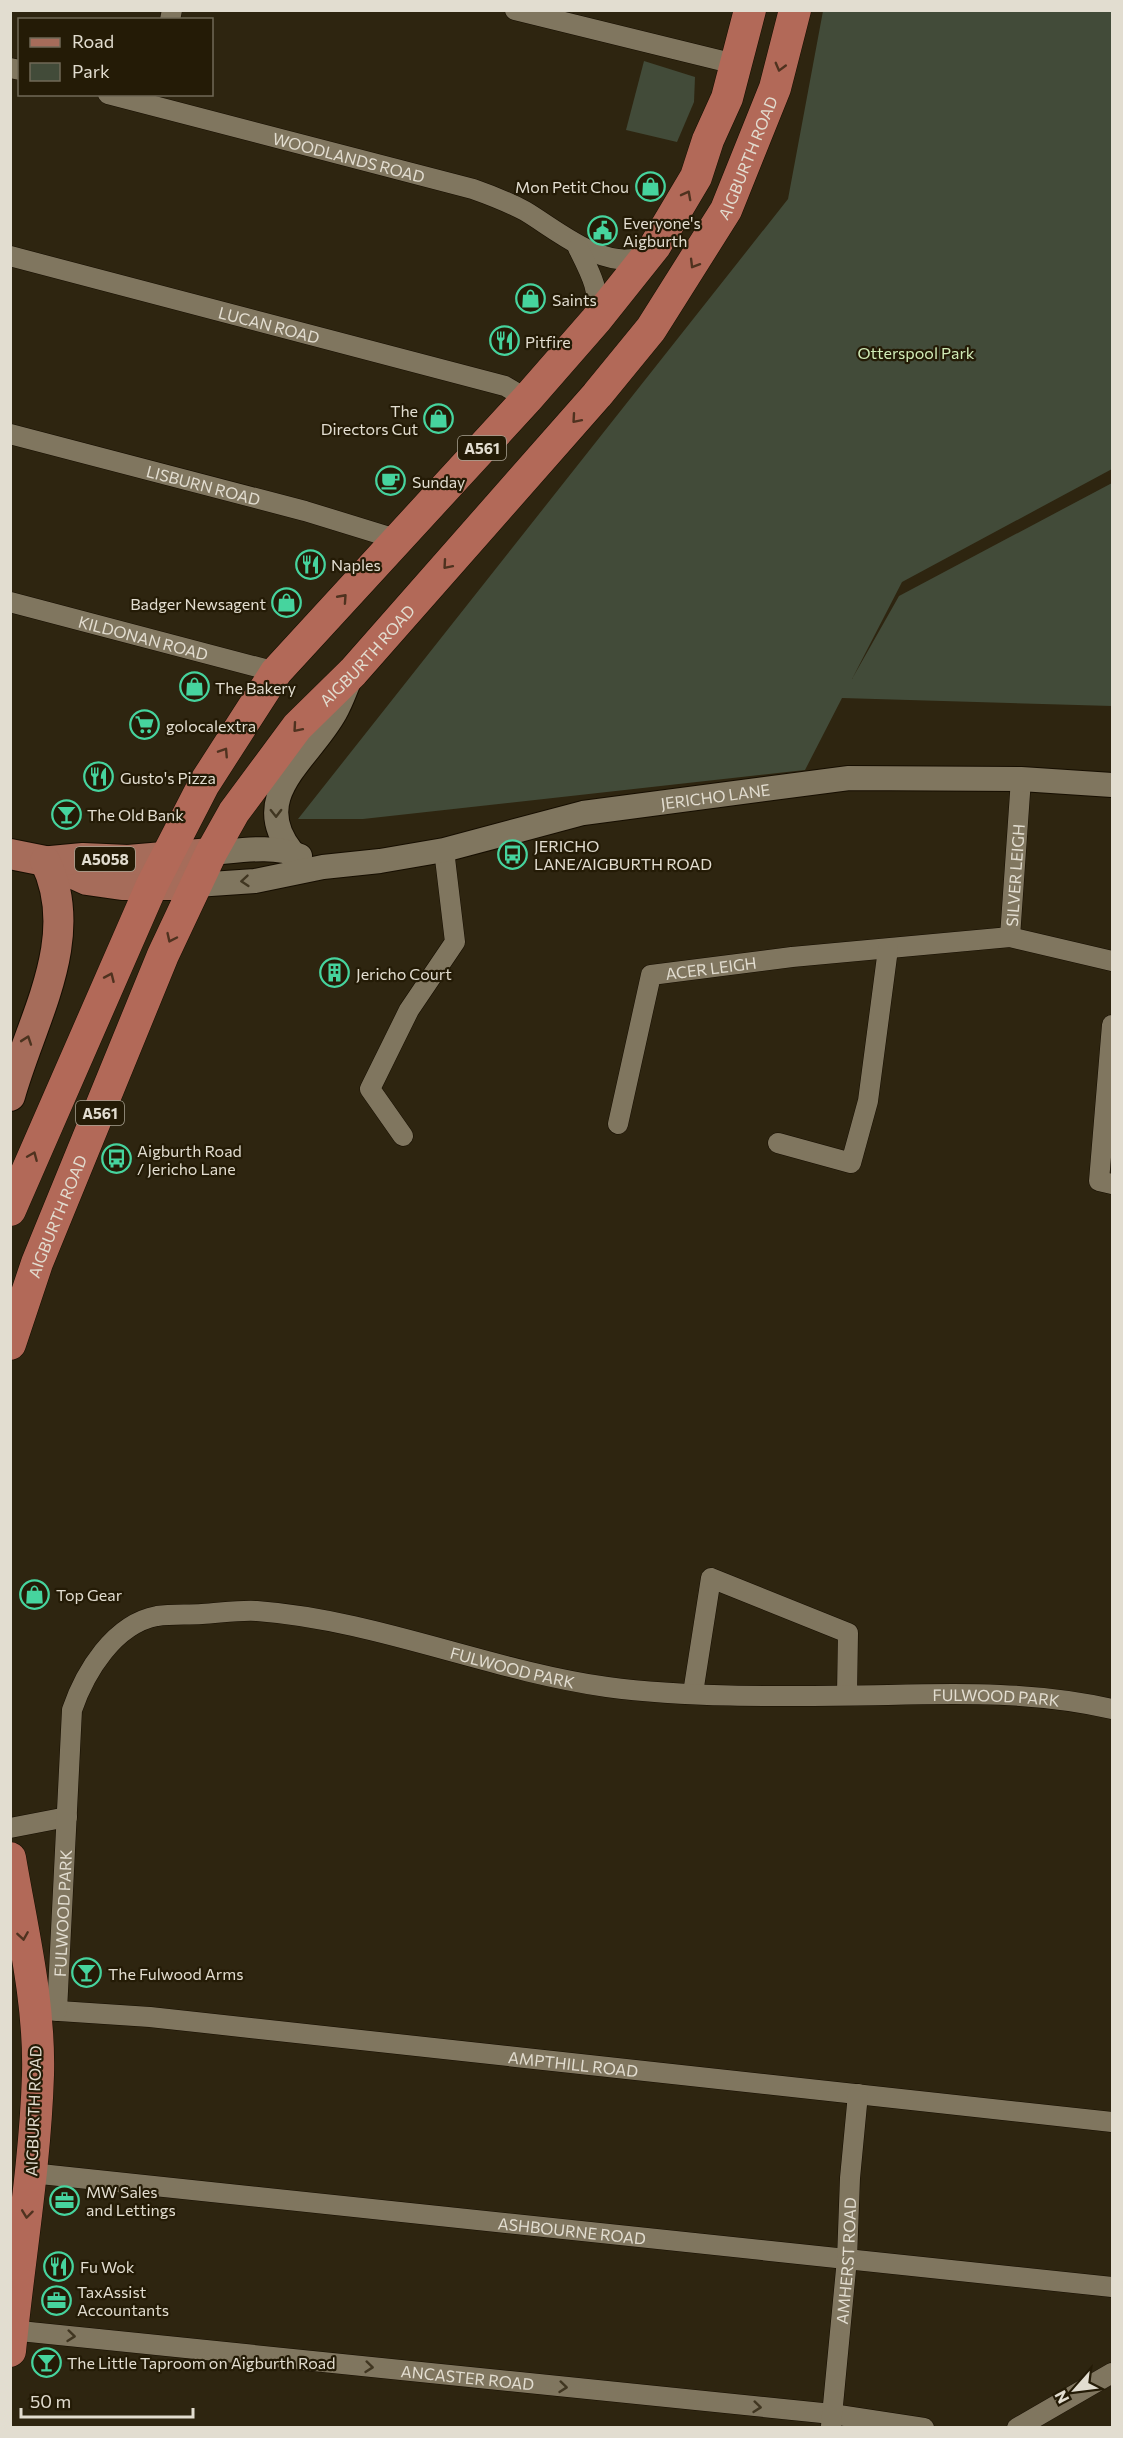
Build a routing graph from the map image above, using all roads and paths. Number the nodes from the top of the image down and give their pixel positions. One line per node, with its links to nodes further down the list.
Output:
1 (515, 10): 4 (street)
2 (750, 10): 4 (highway, A561)
3 (795, 10): 16 (highway, AIGBURTH ROAD / A561, one-way to 16)
4 (735, 64): 7 (highway, A561, one-way to 4)
5 (122, 96): 6 (street, WOODLANDS ROAD)
6 (149, 100): 8 (street, WOODLANDS ROAD)
7 (655, 246): 8 (street, WOODLANDS ROAD); 10 (highway, A561)
8 (578, 248): 10 (street)
9 (10, 256): 11 (street, LUCAN ROAD)
10 (596, 320): 11 (highway, A561)
11 (527, 399): 13 (highway, A561)
12 (10, 434): 13 (street, LISBURN ROAD)
13 (396, 539): 15 (highway, A561, one-way to 13)
14 (10, 602): 15 (street, KILDONAN ROAD)
15 (276, 672): 25 (highway, A561, one-way to 15)
16 (353, 672): 20 (street, one-way to 20); 21 (highway, AIGBURTH ROAD / A561, one-way to 21)
17 (1021, 779): 18 (street, JERICHO LANE); 19 (street, JERICHO LANE); 27 (street, SILVER LEIGH)
18 (1113, 785)
19 (444, 850): 24 (street, JERICHO LANE); 33 (street)
20 (292, 852): 21 (street); 24 (street)
21 (211, 853): 25 (main road, A5058); 26 (highway, AIGBURTH ROAD / A561)
22 (10, 854): 23 (main road, A5058)
23 (45, 861): 25 (main road, A5058); 31 (main road, one-way to 23)
24 (324, 867): 26 (street, JERICHO LANE, one-way to 26)
25 (158, 872): 26 (main road, A5058); 36 (highway, A561, one-way to 25)
26 (196, 885): 37 (highway, AIGBURTH ROAD / A561, one-way to 37)
27 (1010, 937): 28 (street, ACER LEIGH); 29 (street, SILVER LEIGH)
28 (888, 949): 32 (street, ACER LEIGH); 34 (street)
29 (1113, 961)
30 (1113, 1025): 35 (street)
31 (10, 1096)
32 (618, 1124)
33 (404, 1136)
34 (778, 1143)
35 (1113, 1184)
36 (10, 1210)
37 (10, 1344)
38 (693, 1693): 39 (street, FULWOOD PARK); 39 (street); 41 (street, FULWOOD PARK)
39 (847, 1695): 40 (street, FULWOOD PARK)
40 (1113, 1709)
41 (67, 1817): 42 (street); 44 (street, FULWOOD PARK)
42 (10, 1828)
43 (10, 1858): 44 (highway, AIGBURTH ROAD, one-way to 44)
44 (46, 2010): 45 (street, AMPTHILL ROAD); 47 (highway, AIGBURTH ROAD)
45 (858, 2094): 46 (street, AMPTHILL ROAD); 48 (street, AMHERST ROAD)
46 (1113, 2121)
47 (31, 2173): 48 (street, ASHBOURNE ROAD); 50 (highway, AIGBURTH ROAD, one-way to 50)
48 (847, 2259): 49 (street, ASHBOURNE ROAD); 52 (street, AMHERST ROAD)
49 (1113, 2287)
50 (11, 2337): 52 (street, ANCASTER ROAD, one-way to 52)
51 (1113, 2373): 54 (street)
52 (831, 2421): 53 (street, ANCASTER ROAD)
53 (924, 2427)
54 (1017, 2427)

